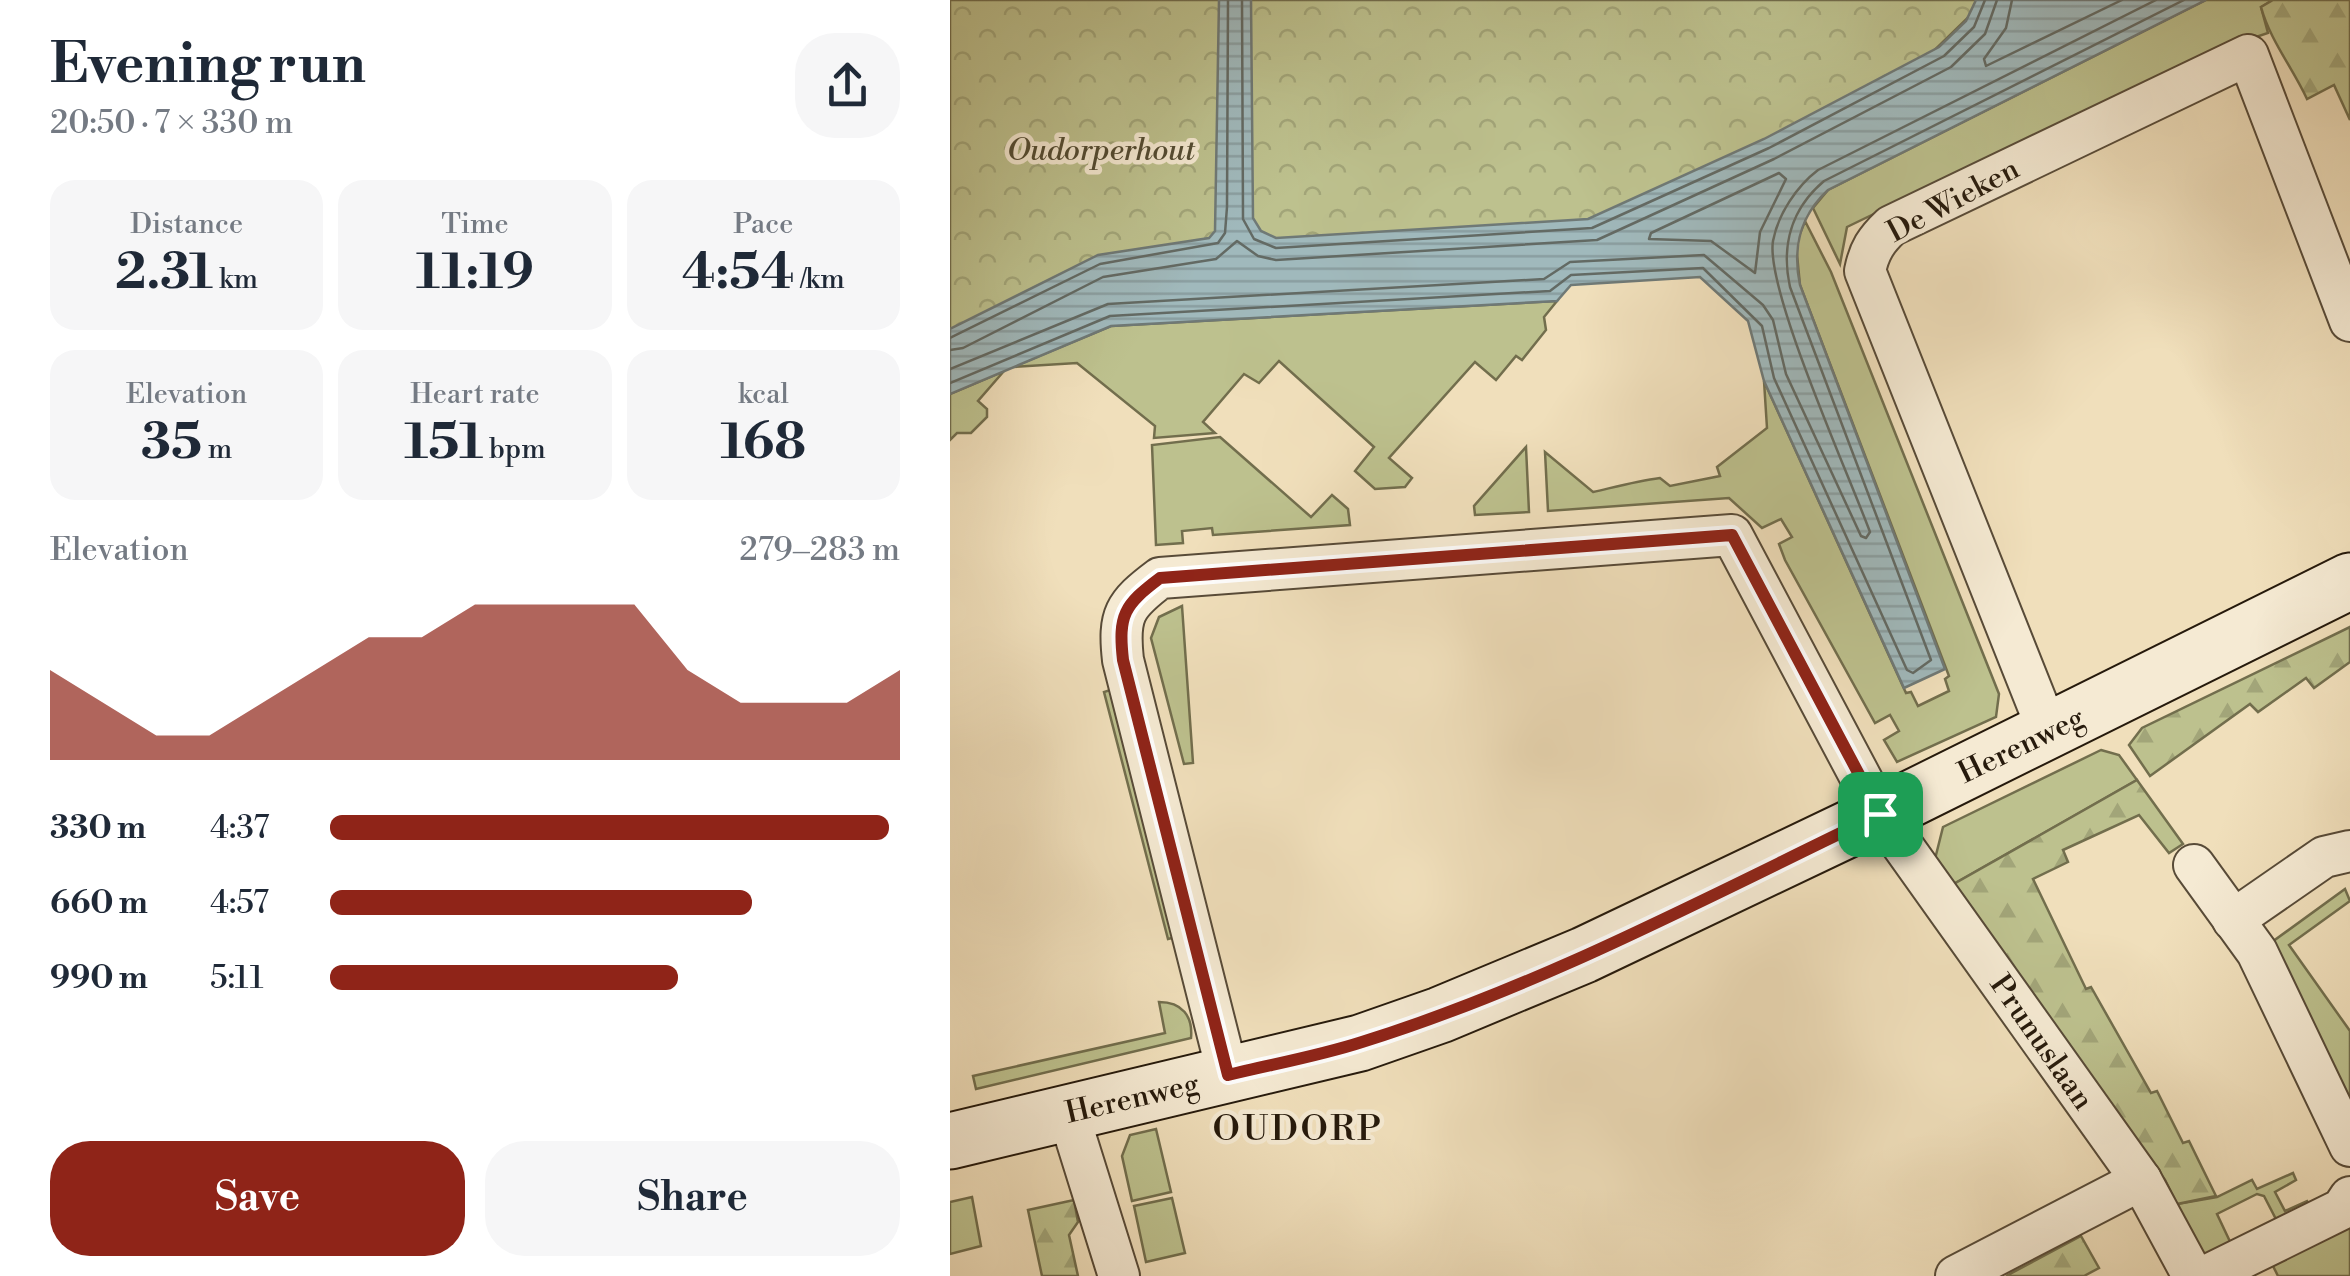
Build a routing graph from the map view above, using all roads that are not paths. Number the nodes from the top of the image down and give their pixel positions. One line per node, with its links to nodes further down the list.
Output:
1 (2350, 321): 3 (street, De Wieken)
2 (2350, 581): 3 (street, Herenweg)
3 (2048, 731): 4 (street, Herenweg)
4 (1880, 814): 8 (street, Herenweg); 8 (street, Prunuslaan); 12 (street, Prunuslaan)
5 (2350, 851): 7 (street)
6 (2194, 864): 7 (street)
7 (2233, 920): 11 (street)
8 (1228, 1075): 9 (street, Herenweg)
9 (1068, 1113): 10 (street, Herenweg); 14 (street)
10 (950, 1142)
11 (2350, 1146)
12 (2140, 1180): 15 (street); 16 (street, Prunuslaan)
13 (2350, 1197): 17 (street)
14 (1119, 1276)
15 (1956, 1276)
16 (2193, 1276)
17 (2206, 1276)

